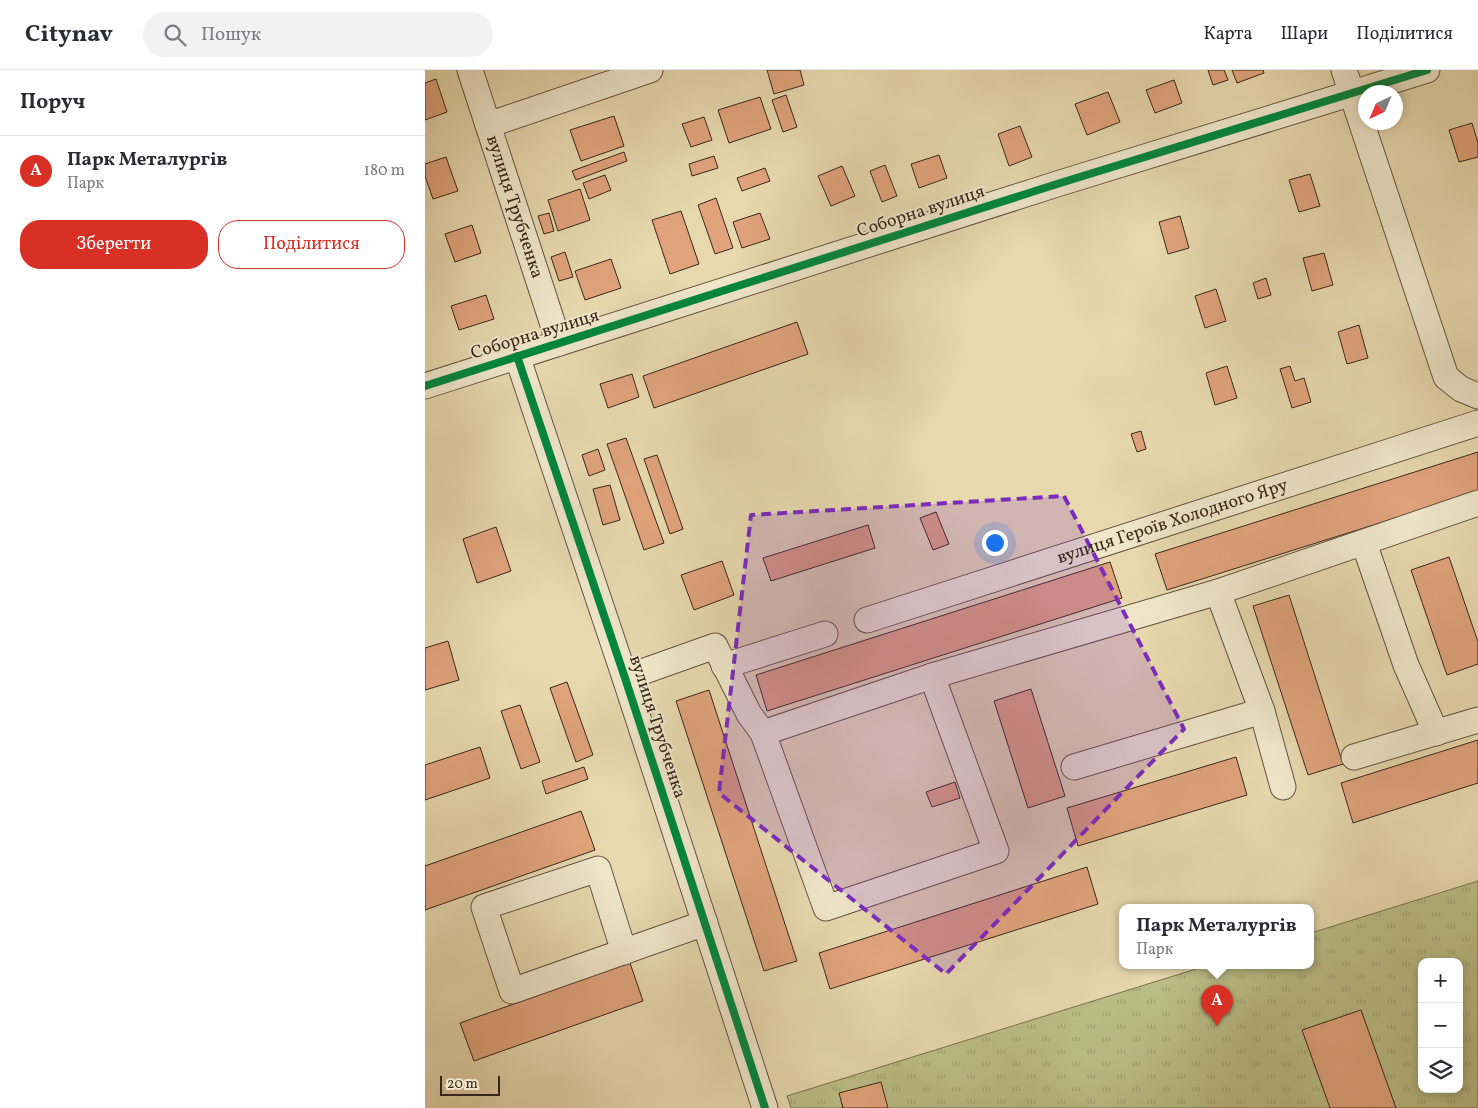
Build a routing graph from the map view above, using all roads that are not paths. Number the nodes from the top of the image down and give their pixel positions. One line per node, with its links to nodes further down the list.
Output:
1 (470, 70): 6 (street, вулиця Трубченка)
2 (650, 70): 6 (street)
3 (1344, 70): 5 (street)
4 (1427, 70): 5 (street, Соборна вулиця)
5 (1352, 94): 7 (street, Соборна вулиця); 10 (street)
6 (488, 125): 7 (street, вулиця Трубченка)
7 (559, 343): 8 (street, Соборна вулиця)
8 (517, 356): 9 (street, Соборна вулиця); 19 (street, вулиця Трубченка)
9 (425, 386)
10 (1478, 396)
11 (1478, 423): 15 (street, вулиця Героїв Холодного Яру)
12 (1478, 503): 13 (street)
13 (1364, 543): 14 (street); 23 (street)
14 (1218, 592): 18 (street); 20 (street)
15 (867, 620)
16 (825, 634): 17 (street)
17 (725, 666): 19 (street); 22 (street)
18 (932, 676): 22 (street); 22 (street)
19 (625, 678): 27 (street, вулиця Трубченка)
20 (1262, 711): 25 (street); 26 (street)
21 (1478, 720): 23 (street)
22 (763, 733)
23 (1436, 733): 24 (street)
24 (1354, 757)
25 (1074, 767)
26 (1283, 787)
27 (705, 923): 28 (street); 29 (street, вулиця Трубченка)
28 (624, 952): 28 (street)
29 (765, 1108)

